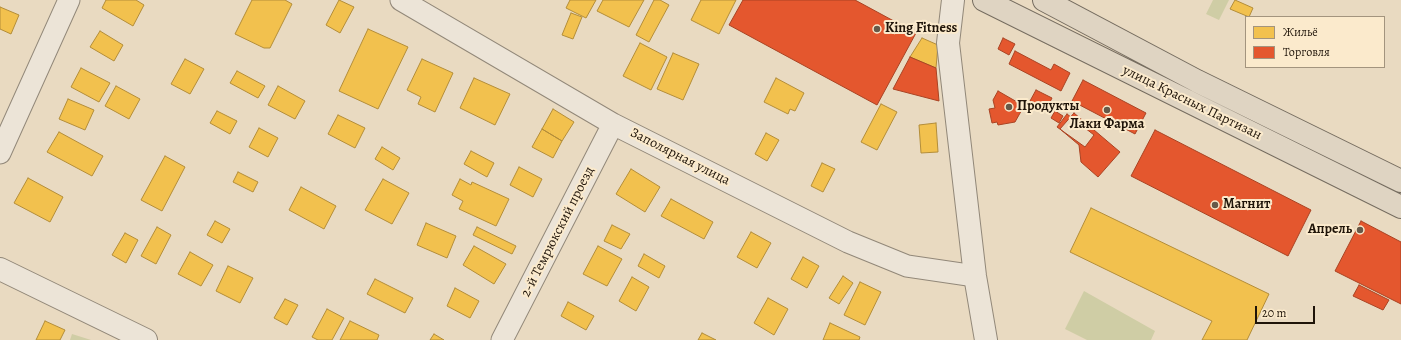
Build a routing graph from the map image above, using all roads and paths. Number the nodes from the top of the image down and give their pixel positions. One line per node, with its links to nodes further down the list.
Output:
1 (69, 0): 7 (street)
2 (401, 0): 6 (street, Заполярная улица)
3 (953, 0): 11 (street)
4 (984, 0): 9 (main road, улица Красных Партизан)
5 (1044, 0): 8 (main road, улица Красных Партизан)
6 (613, 124): 11 (street, Заполярная улица); 13 (street, 2-й Темрюкский проезд)
7 (0, 153)
8 (1401, 181)
9 (1401, 207)
10 (0, 269): 12 (street)
11 (975, 276): 14 (street)
12 (146, 340)
13 (502, 340)
14 (986, 340)

